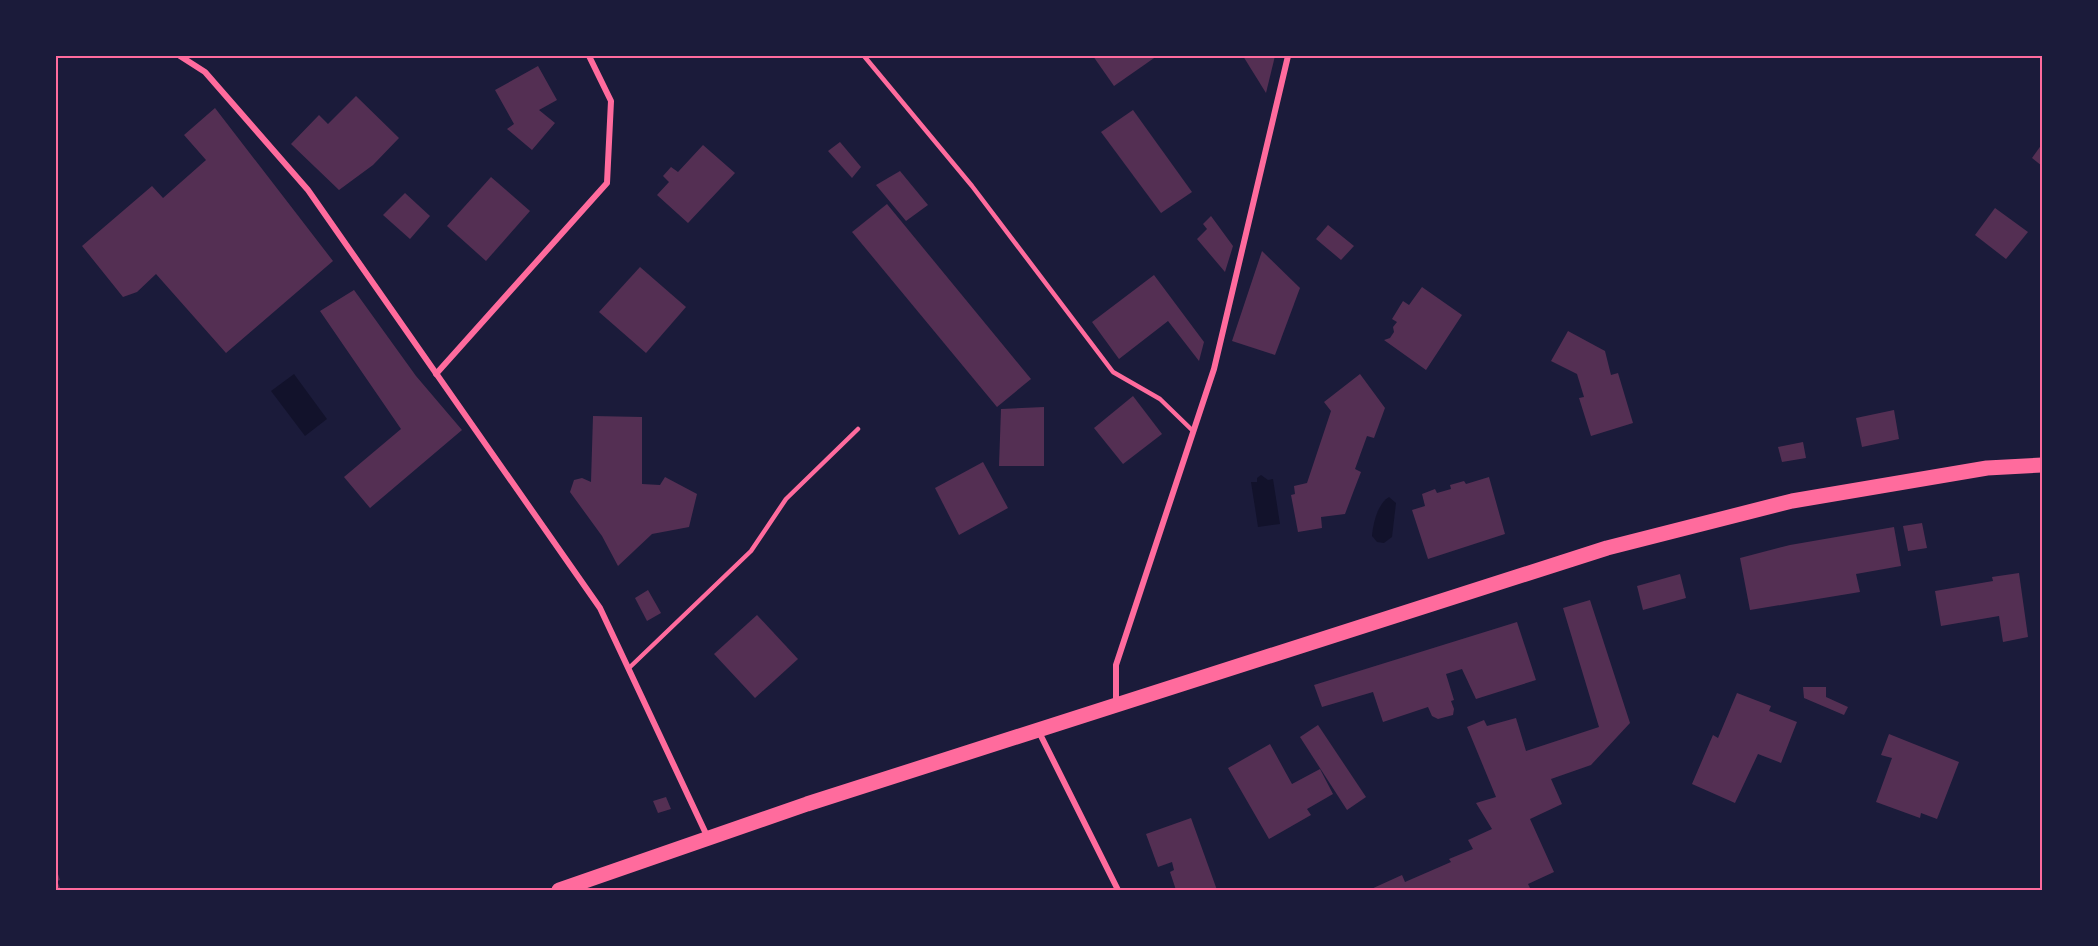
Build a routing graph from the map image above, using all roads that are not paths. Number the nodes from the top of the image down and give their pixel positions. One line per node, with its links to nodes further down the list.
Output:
1 (180, 56): 5 (street)
2 (589, 56): 5 (street)
3 (864, 56): 7 (lane)
4 (1288, 56): 7 (street)
5 (436, 374): 9 (street)
6 (858, 429): 9 (lane)
7 (1193, 431): 10 (street)
8 (2043, 465): 10 (main road)
9 (629, 668): 12 (street)
10 (1116, 704): 11 (main road)
11 (1038, 729): 12 (main road); 14 (street)
12 (708, 840): 13 (main road)
13 (559, 891)
14 (1118, 891)

